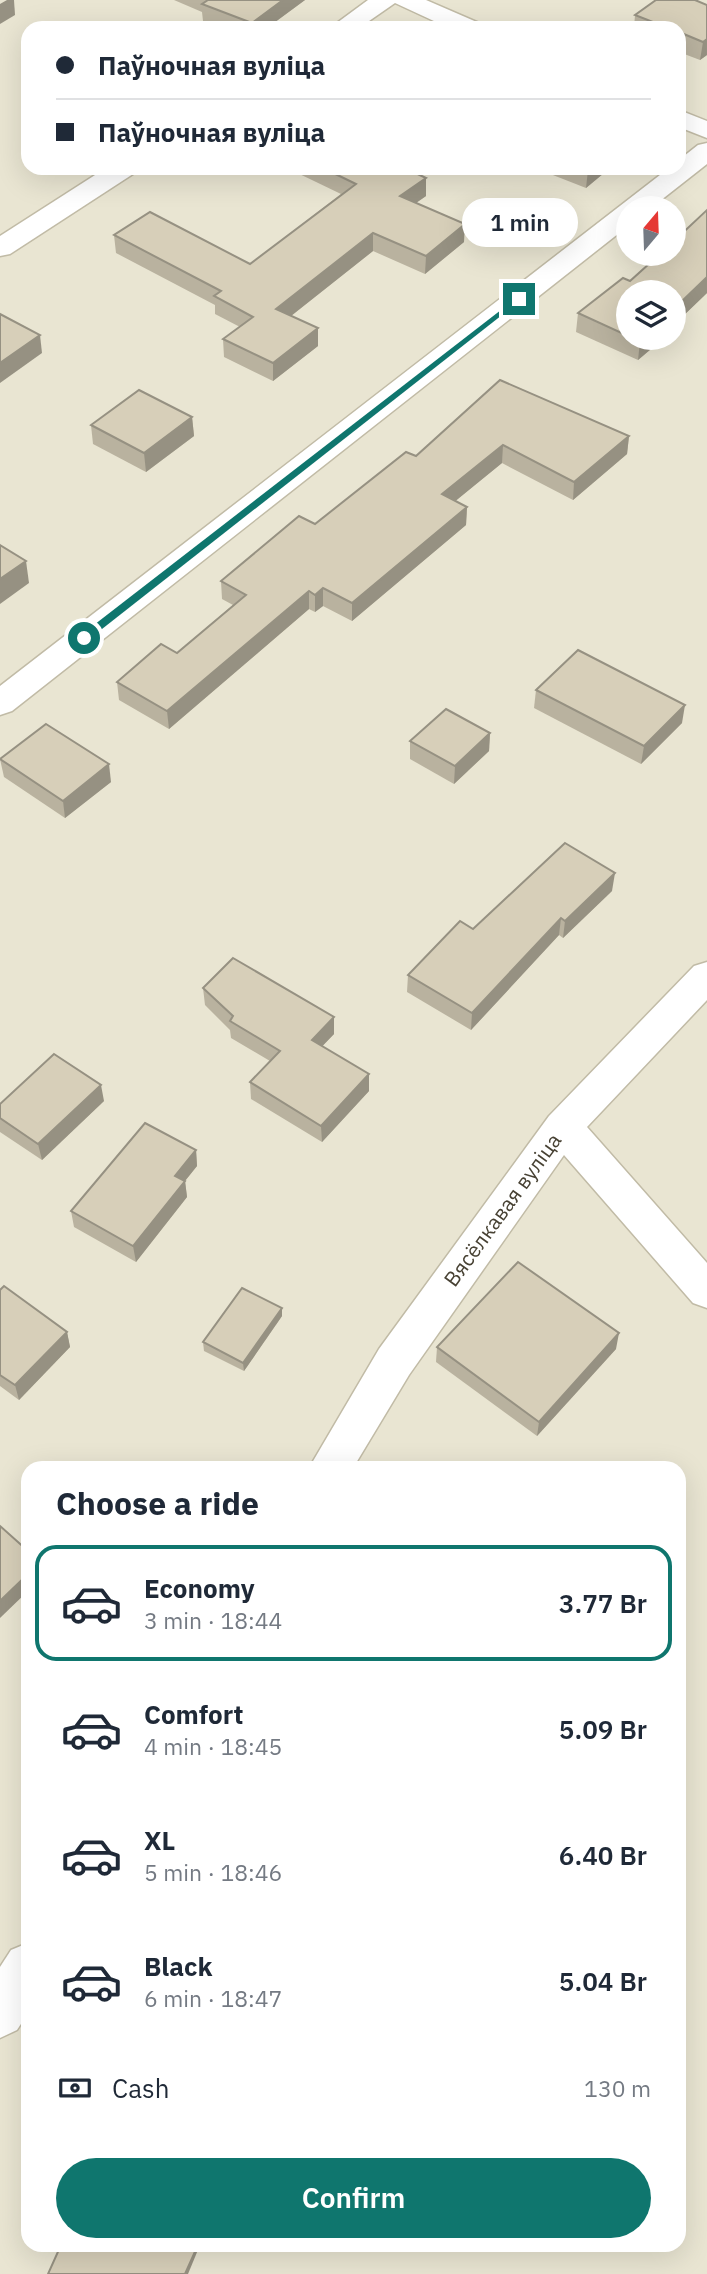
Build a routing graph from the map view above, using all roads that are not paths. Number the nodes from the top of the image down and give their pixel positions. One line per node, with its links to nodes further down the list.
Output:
1 (386, 0): 3 (street)
2 (405, 0): 4 (street)
3 (353, 21)
4 (454, 21)
5 (686, 121): 6 (street)
6 (707, 130)
7 (707, 151): 8 (street)
8 (686, 167)
9 (113, 175): 13 (street)
10 (676, 175): 11 (street)
11 (649, 196)
12 (616, 221): 14 (street)
13 (0, 248)
14 (0, 703)
15 (707, 976): 16 (street, Вясёлкавая вуліца)
16 (563, 1127): 17 (street); 18 (street, Вясёлкавая вуліца)
17 (707, 1291)
18 (334, 1461)
19 (21, 1978): 20 (street)
20 (0, 2013)

